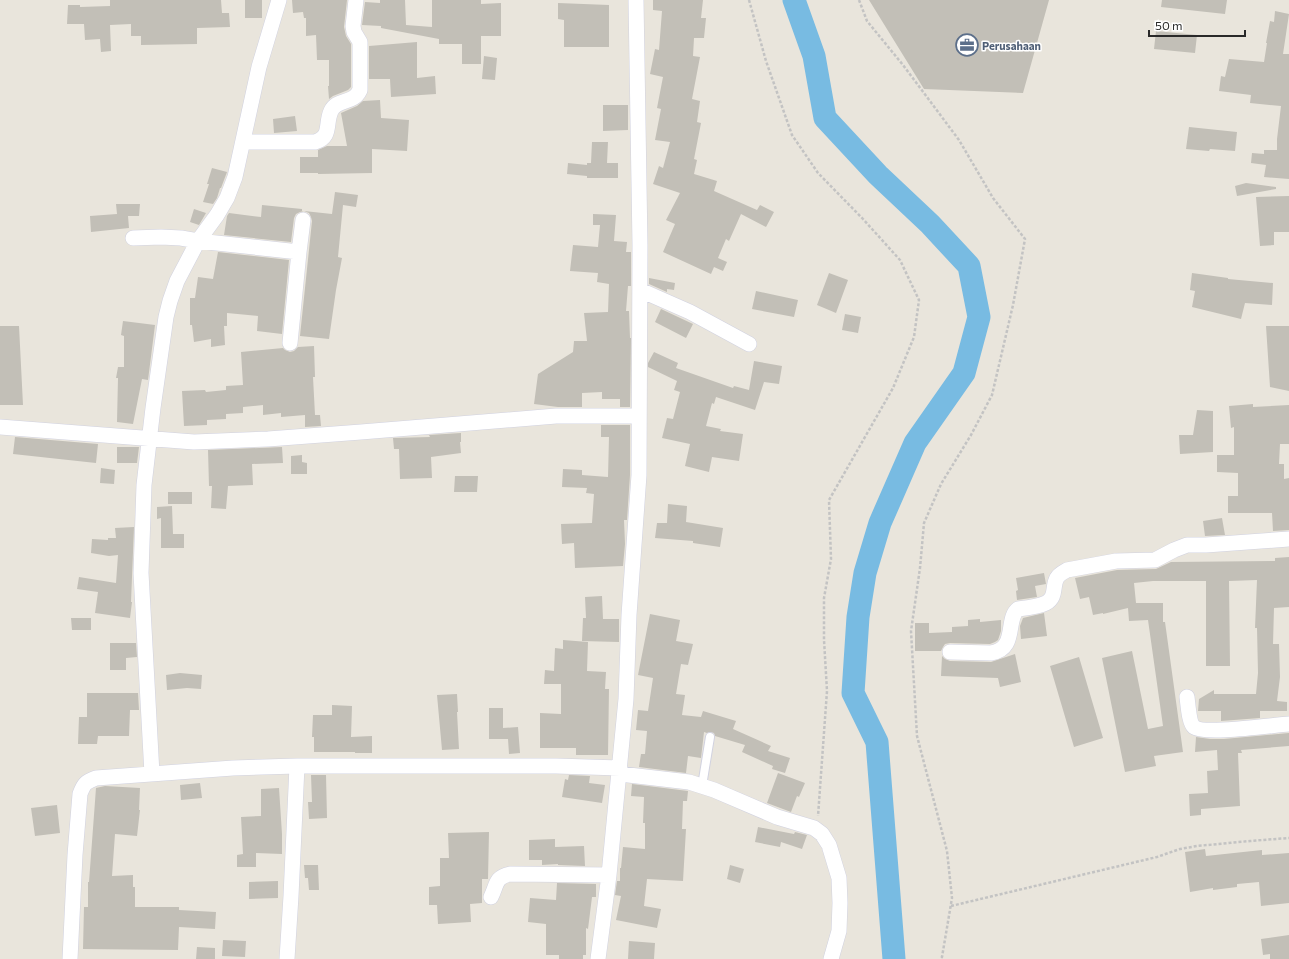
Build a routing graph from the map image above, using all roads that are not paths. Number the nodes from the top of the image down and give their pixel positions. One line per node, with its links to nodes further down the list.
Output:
1 (279, 0): 4 (street)
2 (356, 0): 4 (street)
3 (636, 0): 9 (street)
4 (243, 142): 7 (street)
5 (303, 220): 8 (street)
6 (133, 238): 7 (street)
7 (198, 241): 8 (street); 14 (street)
8 (299, 252): 10 (street)
9 (640, 290): 11 (street); 12 (street)
10 (290, 343)
11 (748, 344)
12 (638, 416): 14 (street); 21 (street)
13 (0, 427): 14 (street)
14 (150, 438): 22 (street)
15 (1289, 539): 16 (street)
16 (950, 652)
17 (1187, 697): 18 (street)
18 (1289, 724)
19 (710, 737): 23 (lane)
20 (297, 766): 21 (street); 22 (street); 27 (street)
21 (620, 771): 23 (street); 24 (street)
22 (152, 774): 26 (street)
23 (702, 786): 29 (street)
24 (609, 874): 25 (street); 28 (street)
25 (491, 897)
26 (70, 959)
27 (286, 959)
28 (598, 959)
29 (831, 959)

